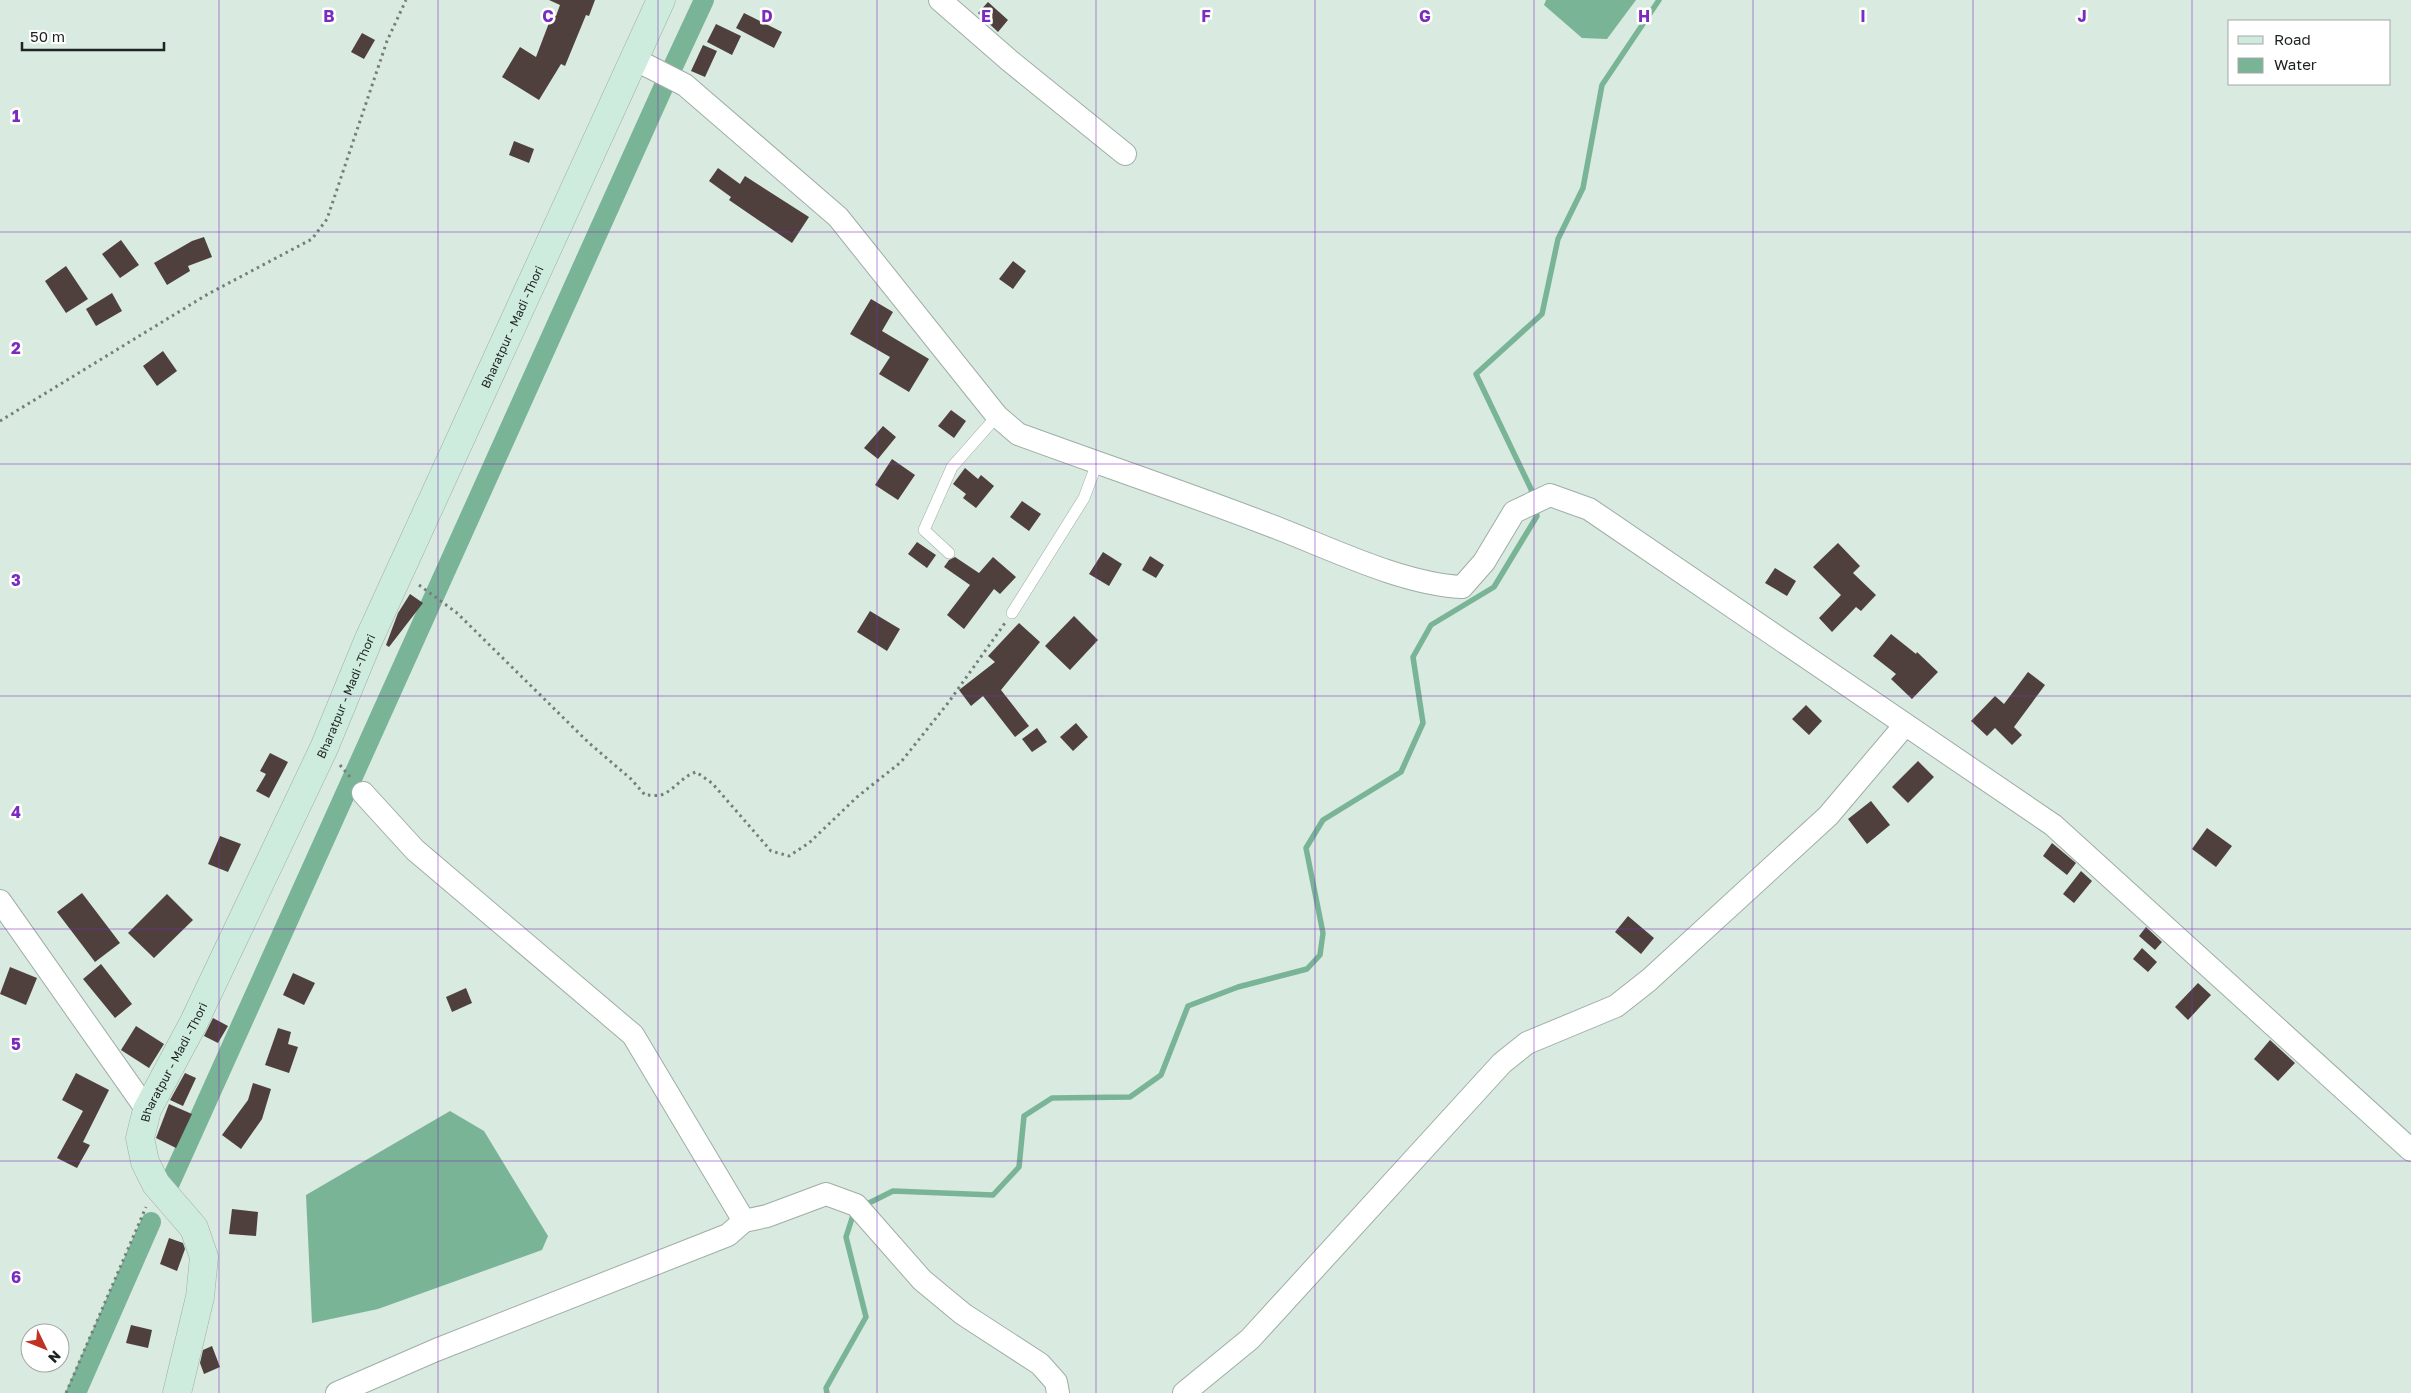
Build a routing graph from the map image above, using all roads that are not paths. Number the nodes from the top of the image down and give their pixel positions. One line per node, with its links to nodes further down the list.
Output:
1 (661, 0): 3 (main road, Bharatpur - Madi -Thori)
2 (940, 0): 4 (street)
3 (634, 59): 5 (street); 12 (main road, Bharatpur - Madi -Thori)
4 (1125, 154)
5 (997, 416): 6 (street); 7 (lane)
6 (1097, 463): 8 (lane); 9 (street)
7 (949, 553)
8 (1012, 613)
9 (1905, 725): 13 (street); 18 (street)
10 (363, 793): 14 (street)
11 (0, 901): 12 (street)
12 (147, 1110): 15 (main road, Bharatpur - Madi -Thori)
13 (2411, 1150)
14 (744, 1221): 16 (street); 17 (street)
15 (177, 1393)
16 (338, 1393)
17 (1058, 1393)
18 (1184, 1393)

